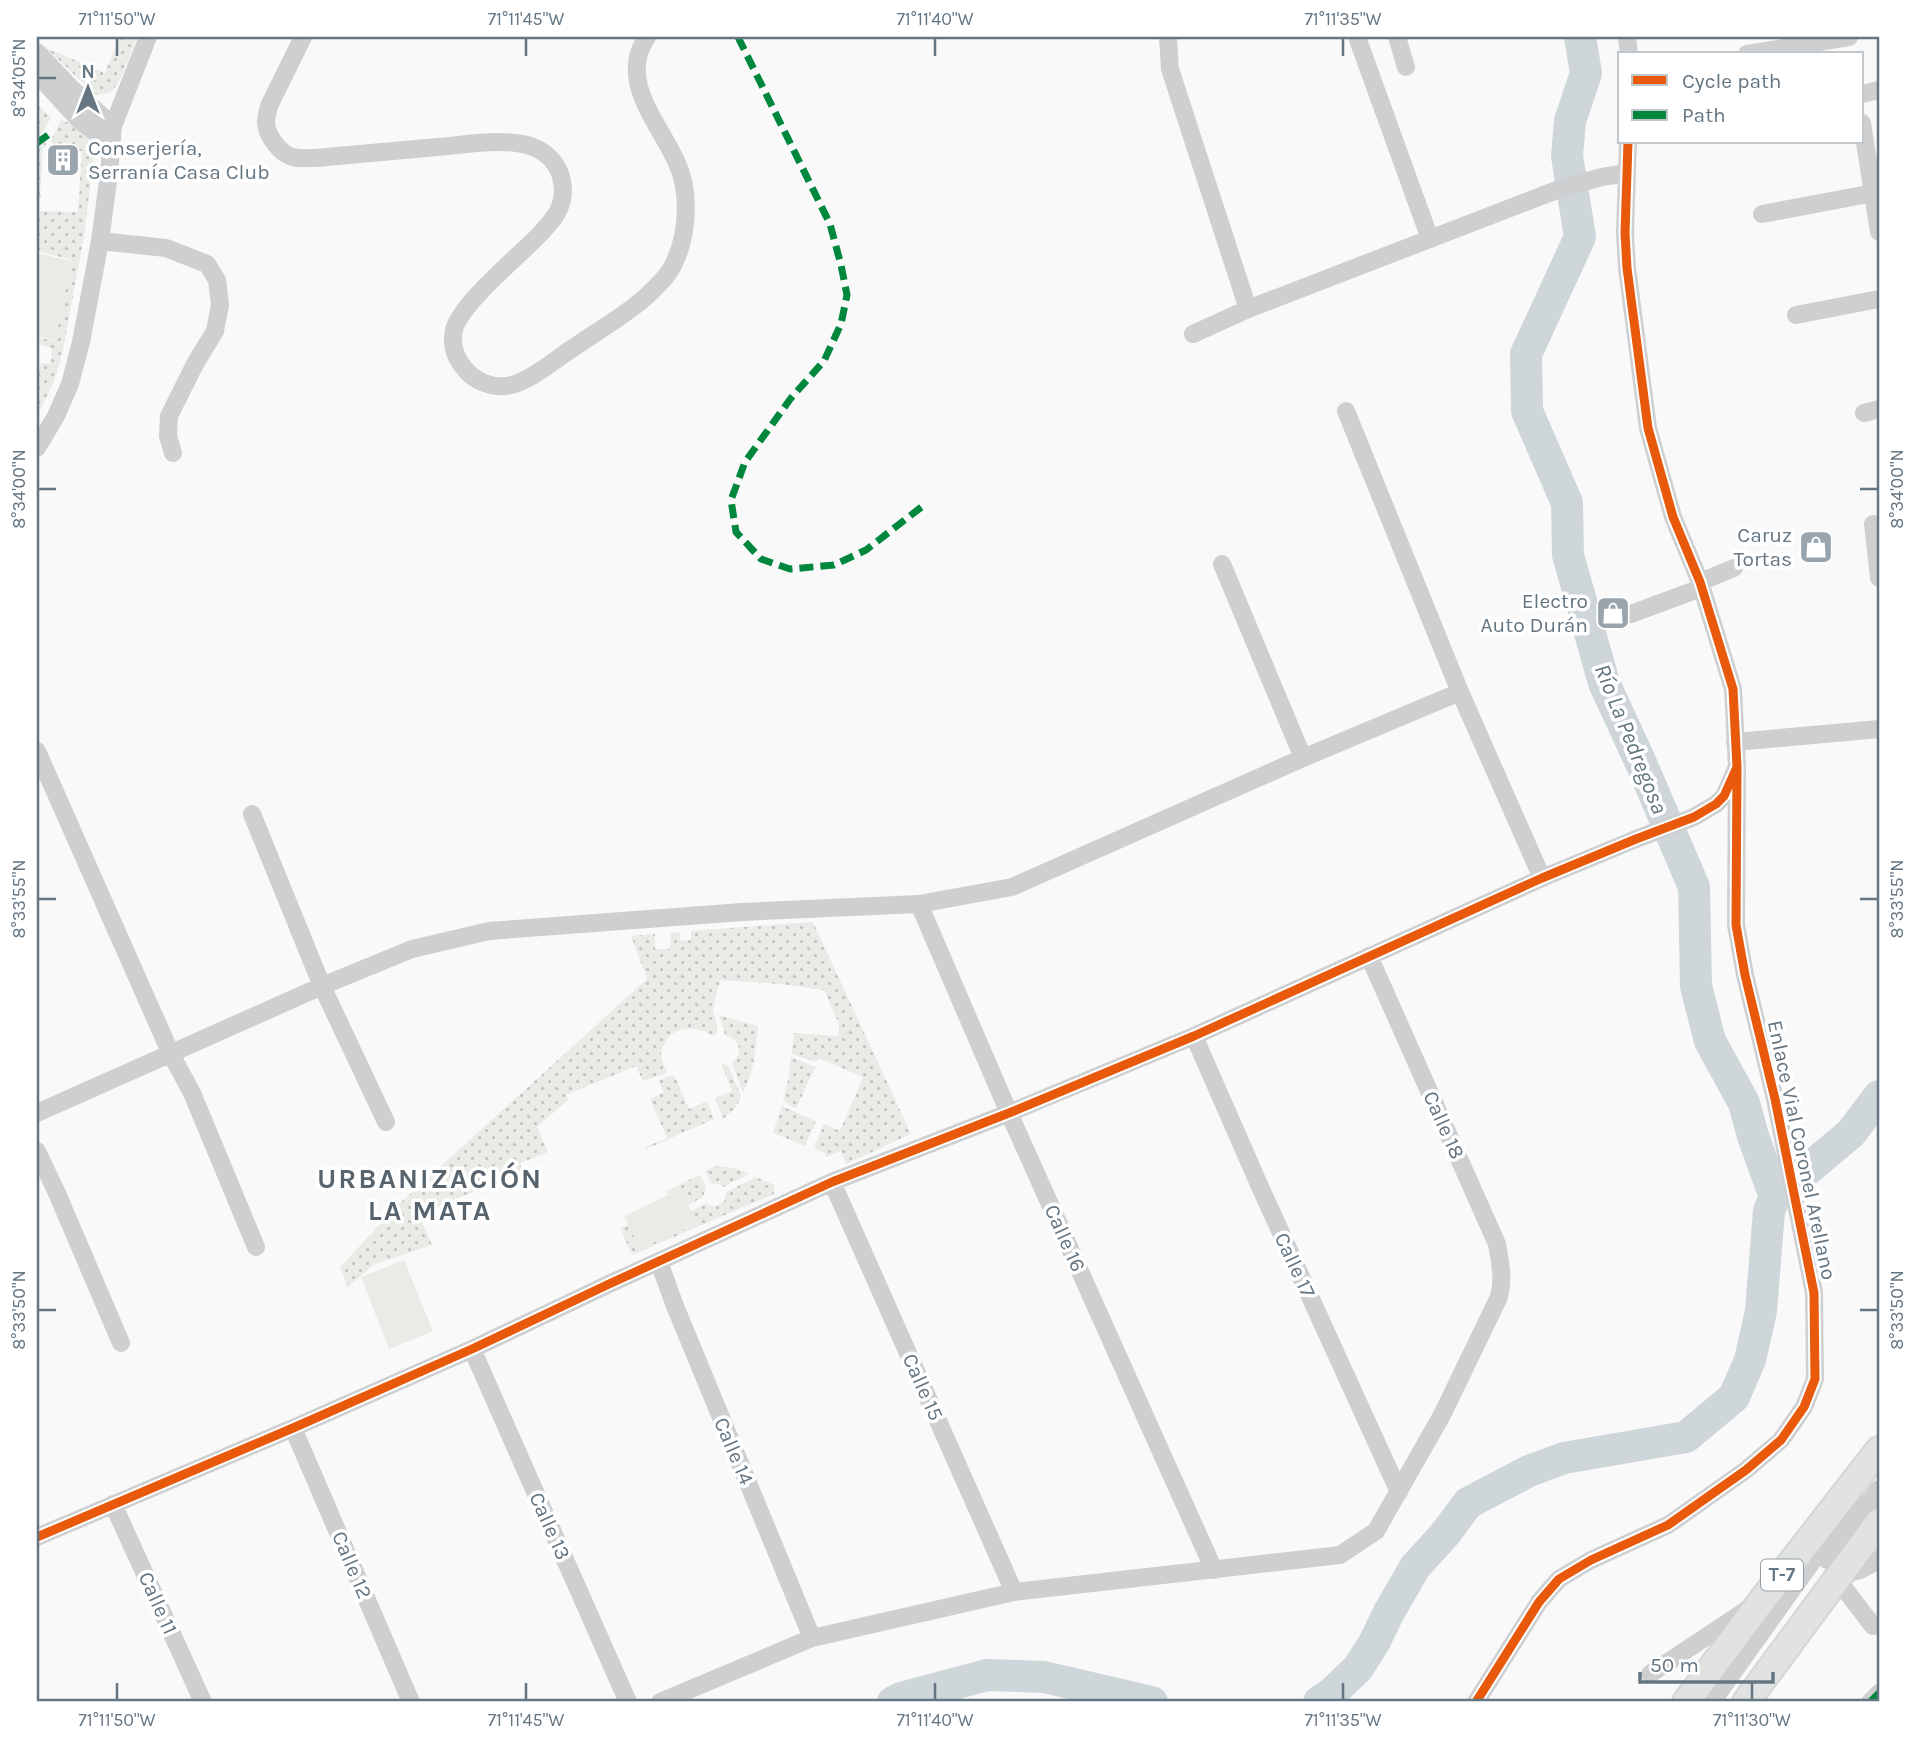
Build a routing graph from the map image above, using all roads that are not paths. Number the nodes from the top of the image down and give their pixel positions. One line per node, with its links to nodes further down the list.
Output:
1 (148, 37): 12 (street)
2 (303, 37): 3 (street)
3 (647, 37)
4 (1168, 37): 25 (street)
5 (1357, 37): 22 (street)
6 (1397, 37): 10 (street)
7 (1848, 37): 9 (street)
8 (37, 52): 13 (street)
9 (1759, 52)
10 (1406, 67)
11 (37, 74): 17 (street)
12 (125, 97): 13 (street); 14 (street)
13 (92, 106): 14 (street)
14 (113, 126): 17 (street)
15 (1864, 133): 19 (street)
16 (1628, 144): 18 (street, Enlace Vial Coronel Arellano)
17 (110, 158): 23 (street)
18 (1627, 173): 22 (street); 35 (street, Enlace Vial Coronel Arellano)
19 (1876, 193): 20 (street); 21 (street)
20 (1762, 214)
21 (1879, 232)
22 (1430, 239): 25 (street)
23 (100, 241): 29 (street); 30 (street)
24 (1879, 299): 26 (street)
25 (1248, 309): 27 (street)
26 (1796, 315)
27 (1193, 334)
28 (1346, 411): 37 (street)
29 (37, 448)
30 (173, 453)
31 (1873, 524): 34 (street)
32 (1222, 564): 41 (street)
33 (1734, 568): 35 (street)
34 (1879, 578)
35 (1700, 585): 36 (street); 39 (street, Enlace Vial Coronel Arellano)
36 (1631, 614)
37 (1460, 692): 41 (street); 44 (street)
38 (1879, 729): 39 (street)
39 (1735, 743): 42 (street, Enlace Vial Coronel Arellano)
40 (37, 751): 49 (street)
41 (1303, 758): 45 (street)
42 (1737, 767): 44 (street); 80 (street, Enlace Vial Coronel Arellano)
43 (252, 814): 47 (street)
44 (1542, 878): 46 (street)
45 (919, 905): 47 (street); 51 (street, Calle 16)
46 (1368, 956): 48 (street); 63 (street, Calle 18)
47 (322, 986): 49 (street); 52 (street)
48 (1194, 1036): 51 (street); 63 (street, Calle 17)
49 (171, 1054): 50 (street); 55 (street)
50 (37, 1113)
51 (1009, 1113): 54 (street); 68 (street, Calle 16)
52 (386, 1122)
53 (37, 1152): 57 (street)
54 (832, 1182): 56 (street); 70 (street, Calle 15)
55 (256, 1247)
56 (659, 1262): 58 (street); 73 (street, Calle 14)
57 (121, 1343)
58 (472, 1349): 59 (street); 78 (street, Calle 13)
59 (293, 1428): 64 (street); 77 (street, Calle 12)
60 (1879, 1450): 71 (highway, T-7)
61 (1879, 1467): 82 (street)
62 (1879, 1489): 83 (street)
63 (1399, 1492): 68 (street)
64 (113, 1504): 66 (street); 76 (street, Calle 11)
65 (1879, 1522): 69 (highway, T-7)
66 (37, 1537)
67 (1879, 1560): 69 (street)
68 (1214, 1570): 70 (street)
69 (1838, 1577): 72 (street); 84 (highway, T-7)
70 (1014, 1592): 73 (street)
71 (1763, 1599): 74 (street); 81 (highway, T-7)
72 (1873, 1626)
73 (812, 1638): 79 (street)
74 (1650, 1674)
75 (1879, 1693): 85 (street)
76 (203, 1702)
77 (411, 1702)
78 (628, 1702)
79 (660, 1702)
80 (1476, 1702)
81 (1686, 1702)
82 (1712, 1702)
83 (1724, 1702)
84 (1746, 1702)
85 (1870, 1702)

